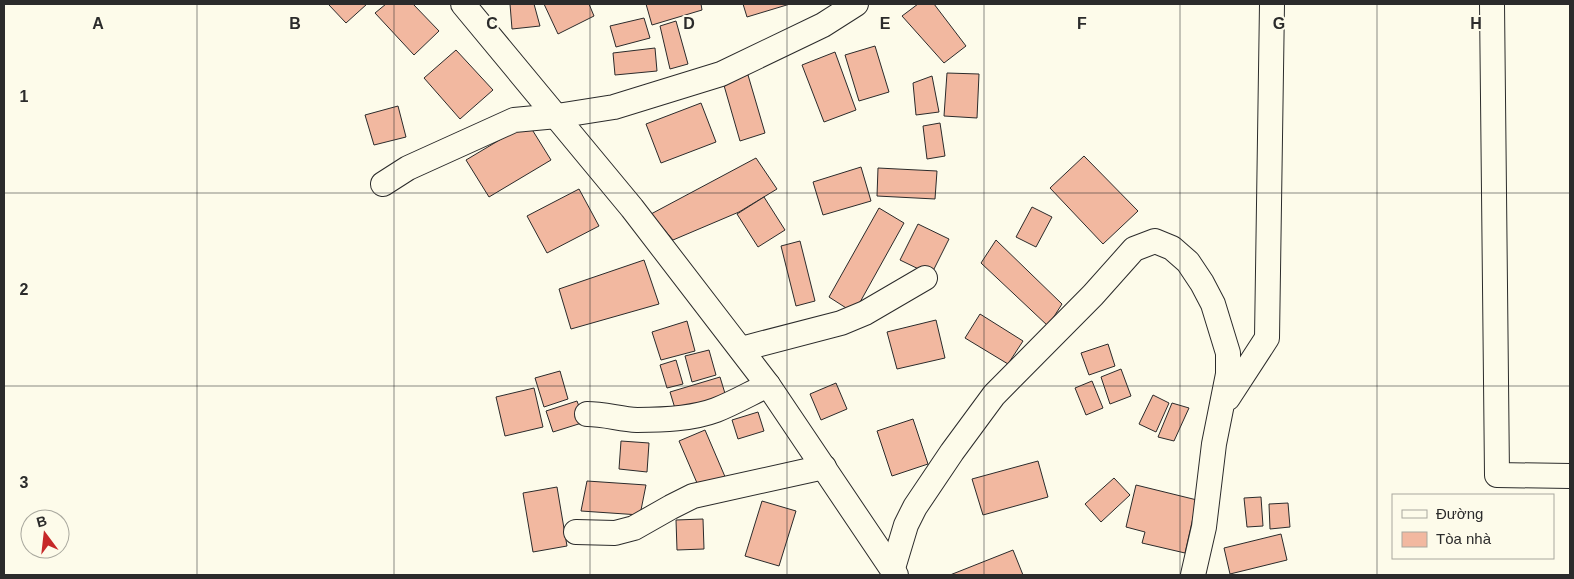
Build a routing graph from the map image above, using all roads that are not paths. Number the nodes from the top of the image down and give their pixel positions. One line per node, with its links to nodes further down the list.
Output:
1 (463, 4): 5 (street)
2 (856, 4): 5 (street)
3 (1272, 4): 10 (street)
4 (1492, 4): 13 (street)
5 (557, 116): 6 (street); 8 (street)
6 (383, 184)
7 (925, 278): 8 (street)
8 (741, 349): 9 (street)
9 (768, 385): 11 (street); 12 (street)
10 (1221, 409): 15 (street); 16 (street)
11 (588, 414)
12 (824, 467): 14 (street); 15 (street)
13 (1570, 476)
14 (576, 532)
15 (894, 572)
16 (1193, 575)

